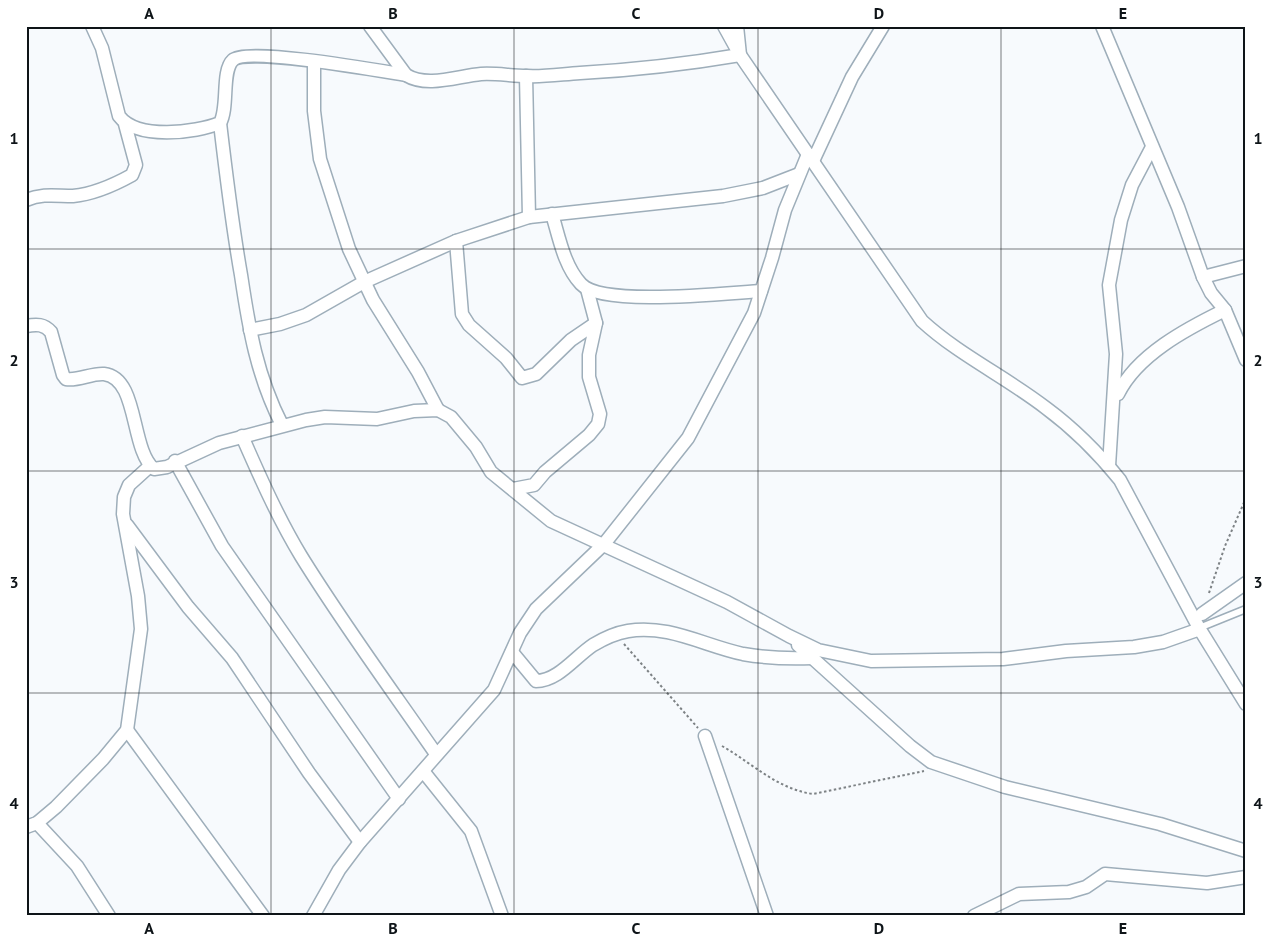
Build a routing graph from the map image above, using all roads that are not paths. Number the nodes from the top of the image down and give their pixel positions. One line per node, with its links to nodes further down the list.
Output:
1 (92, 26): 12 (street)
2 (370, 26): 9 (street)
3 (724, 26): 7 (street)
4 (737, 26): 7 (street)
5 (883, 26): 14 (street)
6 (1102, 26): 13 (street)
7 (740, 56): 10 (street); 14 (street)
8 (314, 62): 9 (street); 11 (street); 22 (street)
9 (406, 75): 10 (street)
10 (526, 76): 18 (street)
11 (220, 123): 12 (street); 28 (street)
12 (125, 124): 16 (street)
13 (1152, 147): 21 (street); 30 (street)
14 (811, 158): 15 (street); 36 (street)
15 (799, 174): 17 (street); 24 (street)
16 (26, 200)
17 (552, 214): 18 (street); 23 (street)
18 (529, 216): 19 (street)
19 (456, 241): 22 (street); 26 (street)
20 (1246, 266): 21 (street)
21 (1203, 277): 25 (street)
22 (364, 282): 28 (street); 31 (street)
23 (587, 289): 24 (street); 26 (street)
24 (761, 291): 39 (street)
25 (1225, 310): 29 (street); 30 (street)
26 (596, 323): 37 (street)
27 (26, 326): 35 (street)
28 (250, 330): 32 (street)
29 (1246, 360)
30 (1114, 401): 36 (street)
31 (438, 410): 32 (street); 37 (street)
32 (282, 425): 33 (street)
33 (242, 436): 34 (street); 50 (street)
34 (175, 461): 35 (street); 52 (street)
35 (150, 466): 38 (street)
36 (1109, 466): 43 (street)
37 (512, 489): 39 (street)
38 (125, 523): 48 (street); 54 (street)
39 (604, 544): 44 (street); 45 (street)
40 (1246, 583): 42 (street)
41 (1246, 609): 43 (lane)
42 (1202, 614)
43 (1200, 629): 44 (street); 47 (street)
44 (788, 636): 46 (street)
45 (512, 652): 46 (street); 50 (street)
46 (812, 658): 55 (street)
47 (1246, 704)
48 (127, 730): 53 (street); 58 (street)
49 (705, 736): 61 (street)
50 (436, 754): 51 (street)
51 (423, 771): 52 (street); 60 (street)
52 (399, 799): 54 (street)
53 (32, 825): 57 (street)
54 (360, 842): 59 (street)
55 (1246, 851)
56 (1246, 877): 62 (street)
57 (109, 916)
58 (263, 916)
59 (313, 916)
60 (502, 916)
61 (767, 916)
62 (974, 916)

